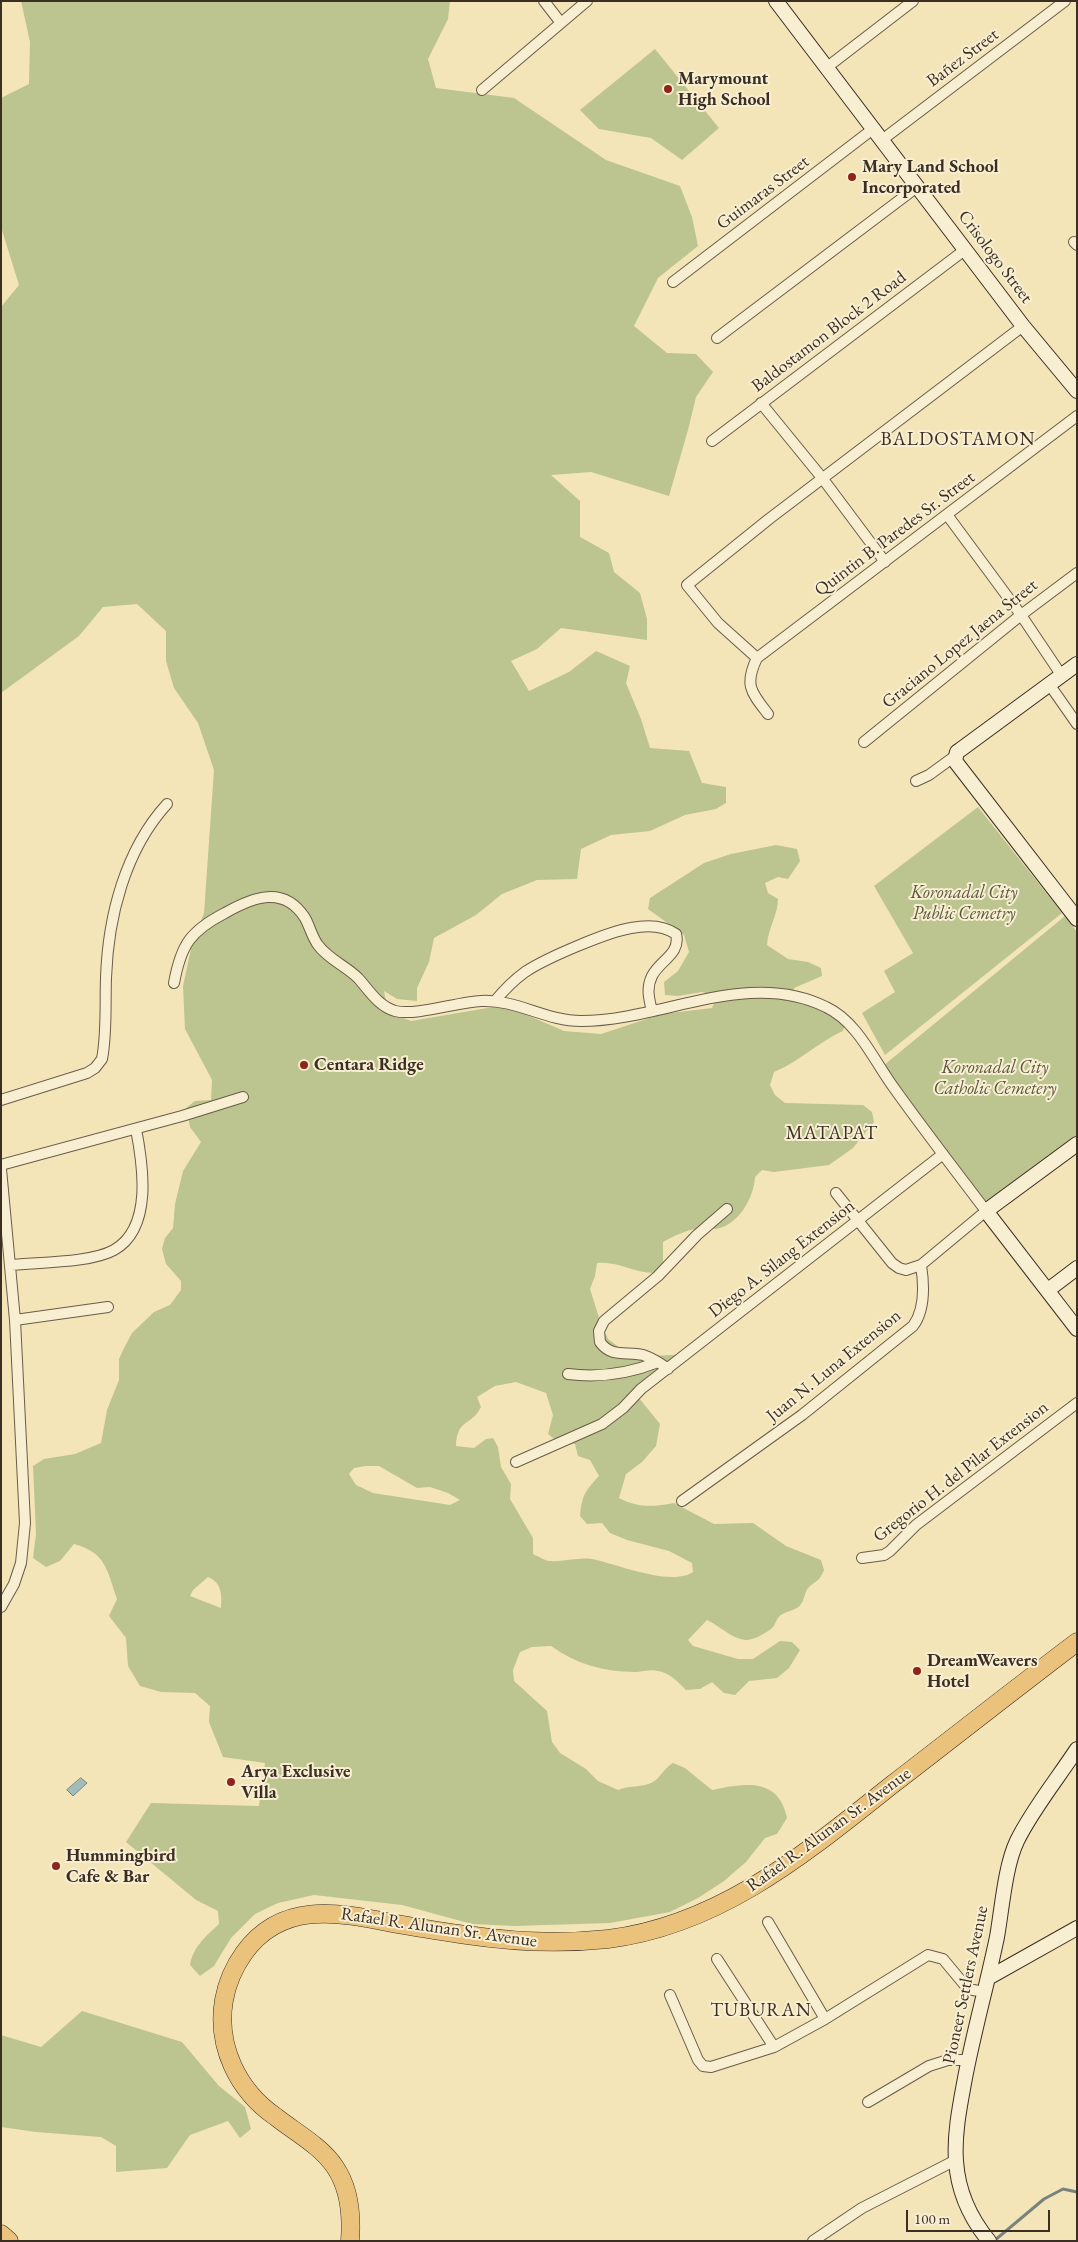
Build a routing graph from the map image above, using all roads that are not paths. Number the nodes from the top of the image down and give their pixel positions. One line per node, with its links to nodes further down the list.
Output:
1 (544, 1): 6 (street)
2 (587, 1): 6 (street)
3 (776, 1): 7 (street, Crisologo Street)
4 (913, 1): 7 (street)
5 (1065, 1): 10 (street, Bañez Street)
6 (561, 22): 8 (street)
7 (826, 68): 9 (street, Crisologo Street)
8 (482, 90)
9 (873, 129): 10 (street, Crisologo Street); 13 (street, Guimaras Street)
10 (882, 140): 11 (street, Crisologo Street)
11 (917, 188): 12 (street, Crisologo Street); 15 (street)
12 (966, 249): 14 (street, Crisologo Street); 17 (street, Baldostamon Block 2 Road)
13 (673, 282)
14 (1024, 326): 16 (street, Crisologo Street); 20 (street)
15 (718, 338)
16 (1077, 390)
17 (761, 403): 19 (street, Baldostamon Block 2 Road); 20 (street)
18 (1077, 416): 21 (street, Quintin B. Paredes Sr. Street)
19 (712, 441)
20 (823, 479): 22 (street); 25 (street)
21 (948, 516): 22 (street, Quintin B. Paredes Sr. Street); 24 (street)
22 (885, 562): 25 (street, Quintin B. Paredes Sr. Street)
23 (1077, 573): 24 (street, Graciano Lopez Jaena Street)
24 (1021, 615): 27 (street); 31 (street, Graciano Lopez Jaena Street)
25 (757, 658): 29 (street)
26 (1077, 664): 27 (street)
27 (1062, 676): 28 (street)
28 (1049, 684): 30 (street); 32 (street)
29 (768, 714)
30 (1077, 724)
31 (864, 742)
32 (955, 756): 33 (street); 35 (street)
33 (916, 781)
34 (167, 804): 40 (street)
35 (1075, 912)
36 (174, 983): 37 (street)
37 (494, 1001): 38 (street); 38 (street)
38 (652, 1011): 43 (street)
39 (243, 1097): 41 (street)
40 (1, 1100)
41 (136, 1129): 44 (street); 51 (street)
42 (1077, 1144): 48 (street)
43 (943, 1154): 48 (street); 49 (street, Diego A. Silang Extension)
44 (1, 1165)
45 (1, 1169): 50 (street)
46 (836, 1193): 49 (street)
47 (727, 1209): 58 (street)
48 (986, 1211): 52 (street); 54 (street)
49 (858, 1220): 52 (street); 59 (street, Diego A. Silang Extension)
50 (5, 1230): 51 (street)
51 (11, 1265): 56 (street)
52 (921, 1265): 63 (street, Juan N. Luna Extension)
53 (1077, 1268): 54 (street)
54 (1048, 1290): 57 (street)
55 (108, 1307): 56 (street)
56 (15, 1320): 65 (street)
57 (1077, 1329)
58 (658, 1362): 59 (street); 60 (street)
59 (668, 1369): 62 (street, Diego A. Silang Extension)
60 (568, 1374)
61 (1077, 1403): 64 (street, Gregorio H. del Pilar Extension)
62 (516, 1462)
63 (682, 1501)
64 (862, 1558)
65 (1, 1607)
66 (1075, 1647): 82 (highway, Rafael R. Alunan Sr. Avenue)
67 (1077, 1748): 71 (street, Pioneer Settlers Avenue)
68 (768, 1922): 74 (street)
69 (1077, 1928): 71 (street)
70 (717, 1958): 75 (street)
71 (988, 1978): 72 (street, Pioneer Settlers Avenue)
72 (984, 1992): 74 (street); 76 (street, Pioneer Settlers Avenue)
73 (670, 1995): 75 (street)
74 (825, 2019): 75 (street)
75 (774, 2047)
76 (969, 2060): 77 (street); 78 (street, Pioneer Settlers Avenue)
77 (868, 2102)
78 (956, 2160): 80 (street, Pioneer Settlers Avenue); 83 (street)
79 (1, 2234): 81 (highway)
80 (987, 2238)
81 (9, 2241)
82 (350, 2241)
83 (813, 2241)

